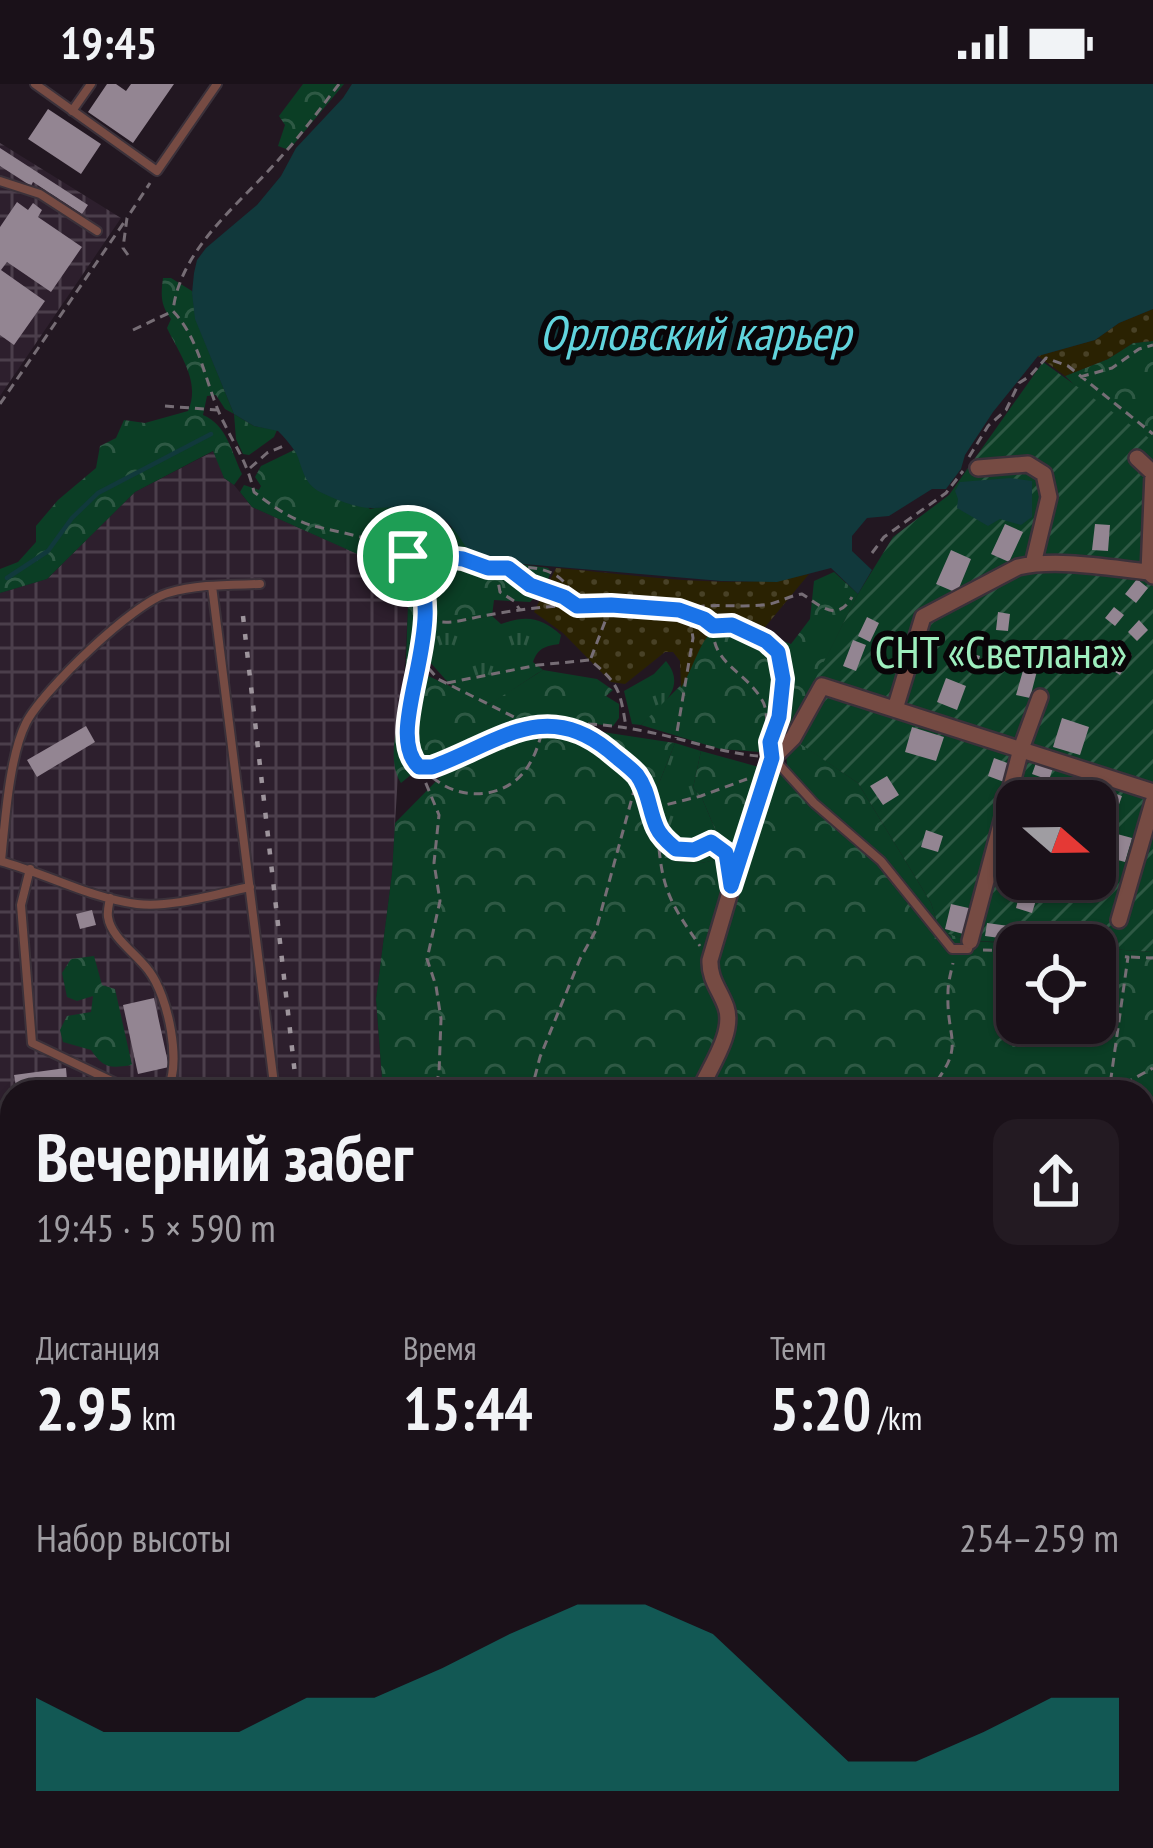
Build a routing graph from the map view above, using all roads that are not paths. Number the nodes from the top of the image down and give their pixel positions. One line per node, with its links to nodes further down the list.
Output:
1 (34, 84): 4 (lane)
2 (91, 84): 4 (lane)
3 (217, 84): 4 (lane)
4 (72, 110)
5 (0, 181): 6 (lane)
6 (97, 231)
7 (1137, 458): 10 (street)
8 (978, 468): 9 (street)
9 (1033, 564): 10 (street); 14 (street)
10 (1151, 574)
11 (260, 584): 12 (lane)
12 (212, 586): 19 (lane); 21 (lane)
13 (1040, 697): 15 (street)
14 (895, 709): 15 (street); 16 (street)
15 (1021, 749): 17 (street); 24 (street)
16 (770, 757): 24 (lane); 28 (street)
17 (1153, 792)
18 (1153, 802): 23 (street)
19 (0, 861): 20 (lane)
20 (30, 869): 22 (lane); 25 (lane)
21 (250, 886): 22 (lane); 27 (lane)
22 (110, 898): 26 (lane)
23 (1119, 920)
24 (969, 945)
25 (110, 1080)
26 (172, 1080)
27 (274, 1080)
28 (704, 1080)

